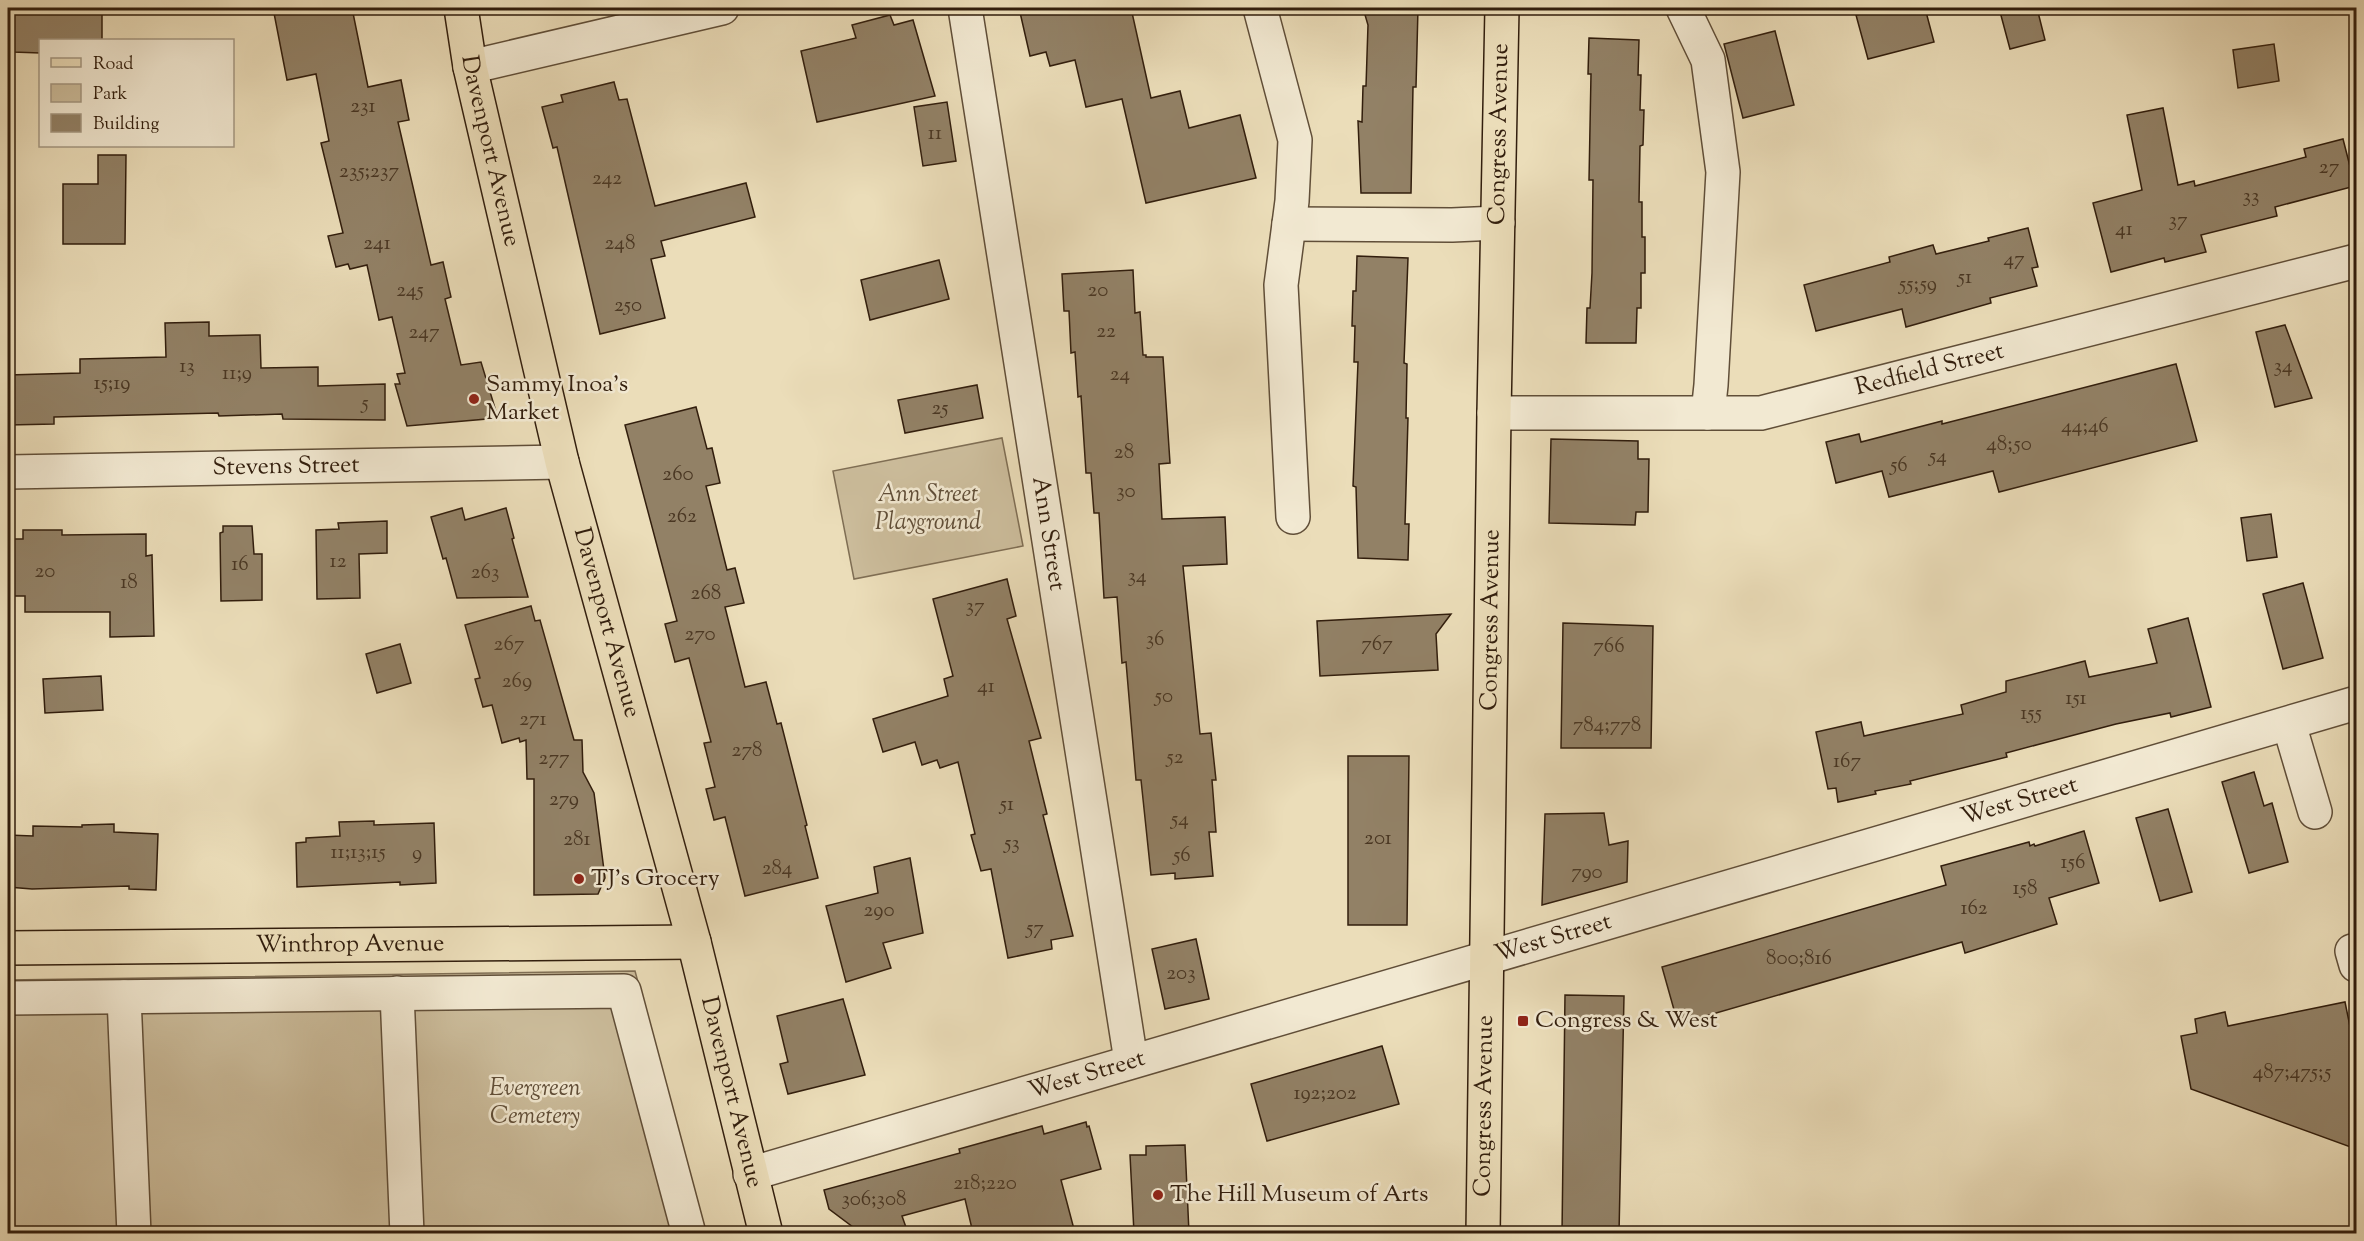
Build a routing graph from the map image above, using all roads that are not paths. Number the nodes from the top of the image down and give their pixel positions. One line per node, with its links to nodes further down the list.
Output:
1 (461, 8): 7 (main road, Davenport Avenue)
2 (722, 8): 7 (street)
3 (965, 8): 25 (street, Ann Street)
4 (1260, 8): 9 (street)
5 (1502, 8): 8 (main road, Congress Avenue)
6 (1683, 8): 12 (street)
7 (470, 67): 13 (main road, Davenport Avenue)
8 (1498, 223): 9 (street); 11 (main road, Congress Avenue)
9 (1290, 224): 15 (street)
10 (2356, 261): 12 (street, Redfield Street)
11 (1494, 413): 12 (street, Redfield Street); 21 (main road, Congress Avenue)
12 (1708, 413)
13 (562, 462): 14 (street, Stevens Street); 19 (main road, Davenport Avenue)
14 (8, 472)
15 (1293, 518)
16 (2356, 703): 17 (street, West Street)
17 (2289, 724): 18 (street); 21 (street, West Street)
18 (2315, 812)
19 (694, 942): 20 (main road, Winthrop Avenue); 26 (main road, Davenport Avenue)
20 (8, 948)
21 (1488, 958): 25 (street, West Street); 31 (main road, Congress Avenue)
22 (397, 993): 23 (street); 28 (street); 29 (street)
23 (124, 997): 24 (street); 27 (street)
24 (8, 998)
25 (1131, 1061): 26 (street, West Street)
26 (750, 1174): 30 (main road, Davenport Avenue)
27 (134, 1233)
28 (407, 1233)
29 (689, 1233)
30 (766, 1233)
31 (1483, 1233)

